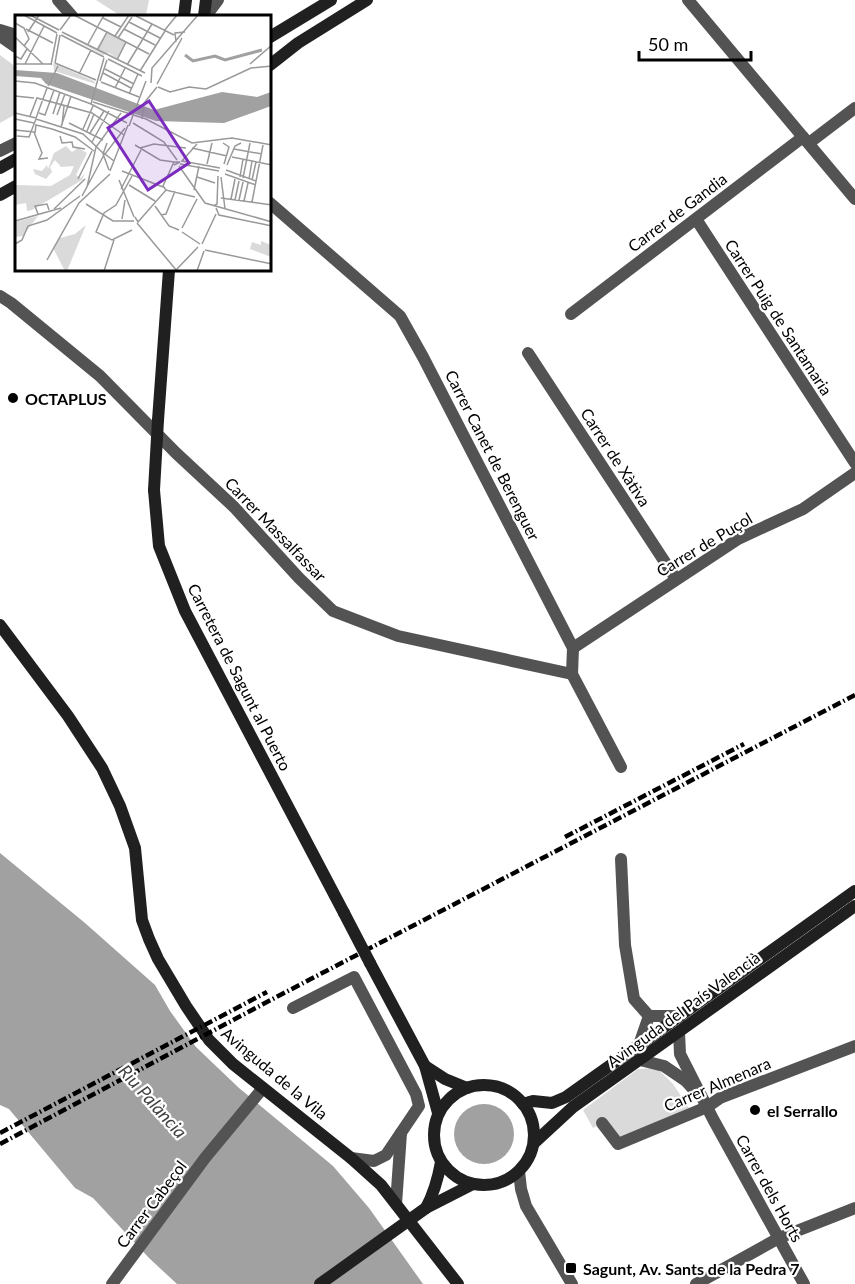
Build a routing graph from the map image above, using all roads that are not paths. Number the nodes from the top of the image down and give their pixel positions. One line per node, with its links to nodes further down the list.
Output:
1 (58, 0): 8 (street)
2 (186, 0): 9 (street)
3 (206, 0): 10 (street)
4 (218, 0): 11 (street)
5 (331, 0): 15 (street)
6 (367, 0): 17 (street)
7 (688, 0): 19 (street)
8 (71, 15)
9 (184, 15)
10 (205, 15)
11 (206, 15)
12 (0, 30): 13 (street)
13 (15, 35)
14 (0, 36): 16 (street)
15 (272, 36)
16 (15, 46)
17 (272, 63)
18 (855, 108): 19 (street, Carrer de Gandia)
19 (806, 140): 26 (street); 28 (street, Carrer de Gandia)
20 (15, 144): 21 (street)
21 (0, 151)
22 (15, 160): 23 (street)
23 (0, 168)
24 (15, 187): 25 (street)
25 (0, 195)
26 (855, 199)
27 (272, 205): 38 (street, Carrer Canet de Berenguer)
28 (696, 219): 32 (street, Carrer de Gandia); 34 (street, Carrer Puig de Santamaria)
29 (169, 272): 51 (street, Carretera de Sagunt al Puerto, bridge)
30 (0, 288): 31 (street, Carrer Massalfassar)
31 (6, 300): 39 (street, Carrer Massalfassar)
32 (571, 314)
33 (528, 353): 36 (street, Carrer de Xàtiva)
34 (855, 463)
35 (855, 473): 36 (street, Carrer de Puçol)
36 (676, 579): 38 (street, Carrer de Puçol)
37 (0, 625): 52 (street, Avinguda de la Vila)
38 (573, 648): 39 (street, Carrer Canet de Berenguer)
39 (572, 674): 40 (street, Carrer Canet de Berenguer)
40 (621, 767)
41 (621, 859): 45 (street)
42 (855, 891): 46 (street, Avinguda del País Valencià)
43 (855, 906): 47 (street, Avinguda del País Valencià)
44 (293, 1008): 58 (street)
45 (649, 1016): 46 (street); 48 (street)
46 (680, 1016): 48 (street, Avinguda del País Valencià)
47 (680, 1032): 50 (street, Avinguda del País Valencià); 55 (street, Carrer dels Horts)
48 (639, 1045): 54 (street, Avinguda del País Valencià)
49 (855, 1046): 55 (street, Carrer Almenara)
50 (640, 1060): 55 (street, Carrer dels Horts); 59 (street, Avinguda del País Valencià)
51 (425, 1066): 53 (street); 56 (street, Carretera de Sagunt al Puerto)
52 (263, 1088): 60 (street, Avinguda de la Vila); 69 (street, Carrer Cabeçol)
53 (467, 1088): 54 (street); 56 (street)
54 (523, 1104): 59 (street)
55 (707, 1107): 57 (street, Carrer Almenara); 67 (street, Carrer dels Horts)
56 (438, 1113): 61 (street)
57 (602, 1123)
58 (401, 1133): 60 (street); 64 (street)
59 (534, 1143): 62 (street)
60 (351, 1158): 64 (street, Avinguda de la Vila)
61 (441, 1162): 63 (street); 65 (street)
62 (519, 1171): 63 (street); 72 (street)
63 (473, 1184): 65 (street)
64 (396, 1204): 71 (street, Avinguda de la Vila)
65 (426, 1208): 70 (street, bridge)
66 (855, 1208): 67 (street)
67 (779, 1238): 68 (street); 74 (street, Carrer dels Horts)
68 (709, 1281): 73 (street)
69 (112, 1284)
70 (320, 1284)
71 (458, 1284)
72 (572, 1284)
73 (696, 1284)
74 (804, 1284)

